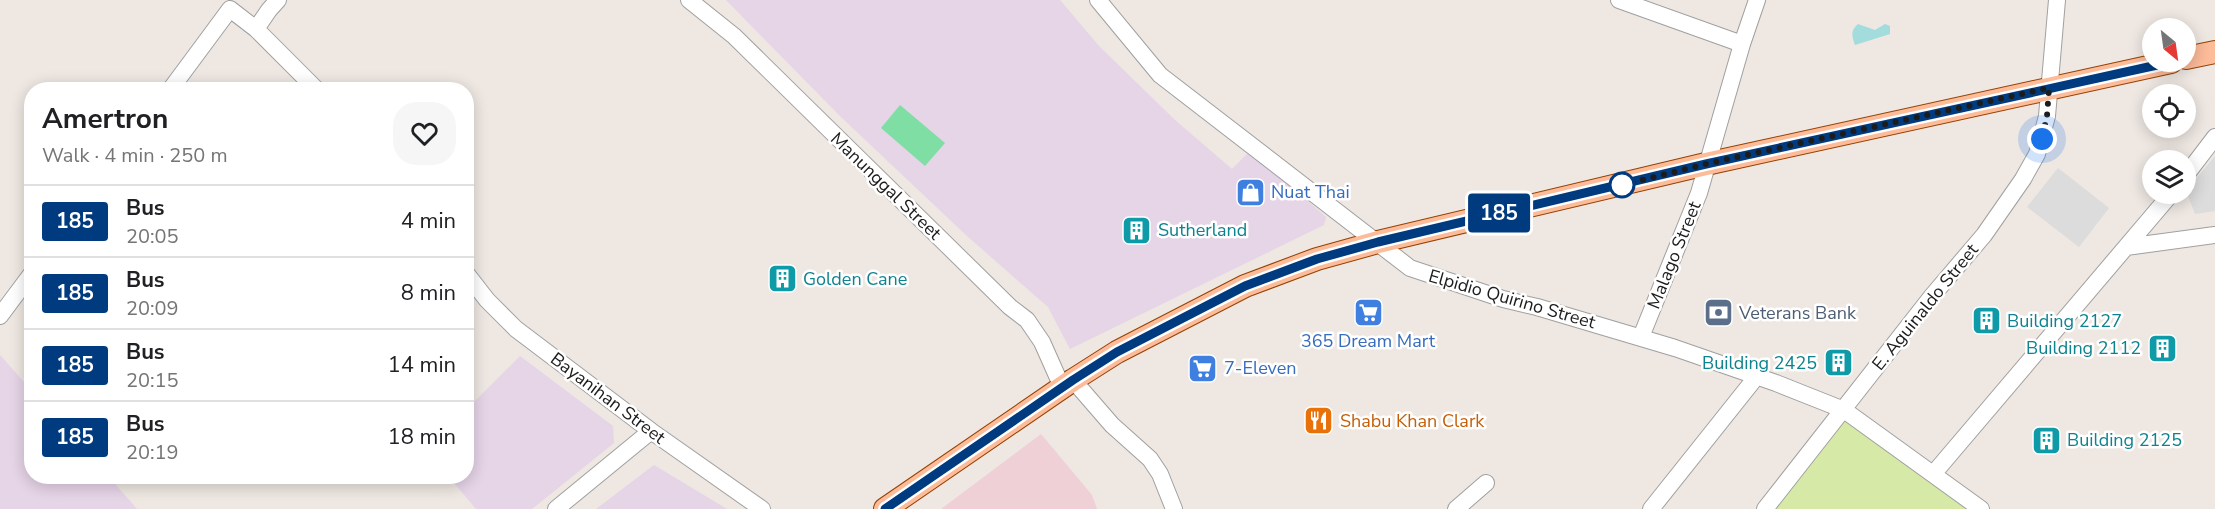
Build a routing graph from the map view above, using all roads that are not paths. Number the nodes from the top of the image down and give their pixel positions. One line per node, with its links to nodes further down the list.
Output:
1 (689, 0): 28 (street, Manunggal Street)
2 (1098, 0): 21 (street, Elpidio Quirino Street)
3 (1619, 0): 9 (street)
4 (1757, 0): 9 (street, Malago Street)
5 (2056, 0): 15 (street, E. Aguinaldo Street)
6 (276, 1): 8 (street)
7 (233, 4): 8 (street); 13 (street)
8 (256, 29): 14 (street)
9 (1742, 44): 18 (street, Malago Street)
10 (2215, 52): 11 (main road)
11 (2196, 56)
12 (2142, 68): 15 (main road)
13 (176, 82)
14 (309, 82)
15 (2049, 88): 18 (main road); 29 (street, E. Aguinaldo Street)
16 (2215, 137): 17 (street)
17 (2196, 163)
18 (1706, 164): 21 (main road); 26 (street, Malago Street)
19 (2163, 204): 22 (street)
20 (2215, 235): 22 (street)
21 (1378, 242): 26 (street, Elpidio Quirino Street); 28 (main road)
22 (2126, 247): 31 (street)
23 (474, 283): 30 (street, Bayanihan Street)
24 (24, 284): 25 (street)
25 (0, 315)
26 (1641, 337): 27 (street, Elpidio Quirino Street)
27 (1757, 376): 29 (street, Elpidio Quirino Street); 38 (street)
28 (1067, 383): 35 (main road); 36 (street, Manunggal Street)
29 (1844, 410): 31 (street, Elpidio Quirino Street); 39 (street, E. Aguinaldo Street)
30 (651, 431): 33 (street); 34 (street, Bayanihan Street)
31 (1934, 473): 40 (street, Elpidio Quirino Street)
32 (1486, 483): 37 (street)
33 (556, 509)
34 (762, 509)
35 (885, 509)
36 (1174, 509)
37 (1456, 509)
38 (1651, 509)
39 (1765, 509)
40 (1981, 509)

